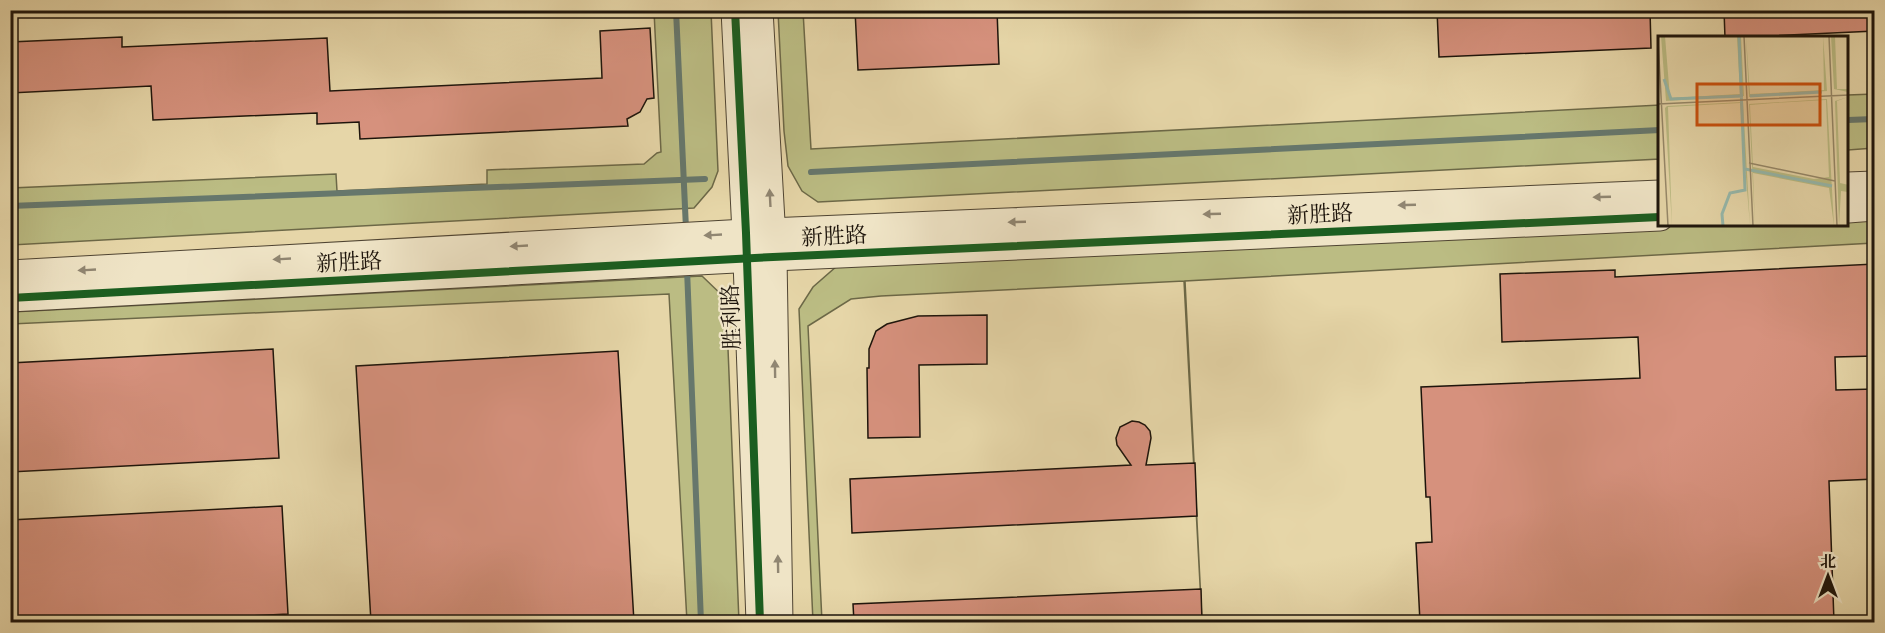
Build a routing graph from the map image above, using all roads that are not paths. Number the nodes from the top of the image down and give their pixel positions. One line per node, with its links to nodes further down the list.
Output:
1 (735, 10): 9 (street, 胜利路)
2 (759, 10): 9 (street, 胜利路, one-way to 2)
3 (1875, 185): 4 (street)
4 (1849, 186)
5 (1658, 194): 9 (street, 新胜路, one-way to 9)
6 (1875, 207): 7 (street)
7 (1849, 209)
8 (1658, 217): 9 (street, 新胜路)
9 (759, 245): 10 (street, 新胜路, one-way to 10); 11 (street, 新胜路); 12 (street, 胜利路); 13 (street, 胜利路, one-way to 9)
10 (10, 274)
11 (10, 298)
12 (760, 622)
13 (779, 622)

